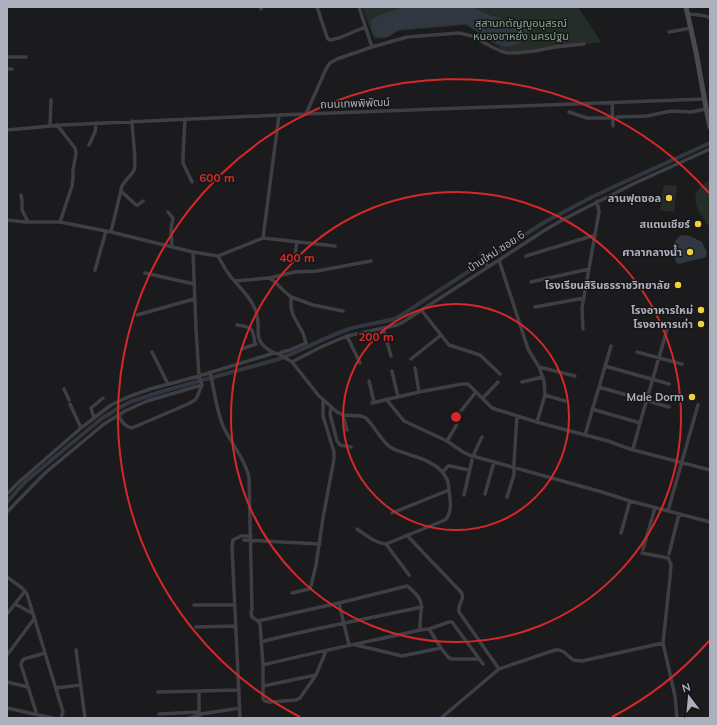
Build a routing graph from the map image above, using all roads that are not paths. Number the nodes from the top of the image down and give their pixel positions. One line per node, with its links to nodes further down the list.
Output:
1 (317, 7): 6 (street)
2 (359, 7): 6 (street)
3 (686, 7): 4 (main road)
4 (688, 14): 5 (street); 7 (main road)
5 (710, 18)
6 (365, 27): 10 (street)
7 (691, 28): 8 (street); 15 (main road)
8 (669, 32)
9 (584, 44): 10 (street)
10 (372, 47): 20 (street)
11 (7, 57): 12 (street)
12 (26, 57)
13 (7, 69): 14 (street)
14 (12, 69)
15 (704, 99): 17 (street, ถนนเทพพิพัฒน์); 18 (main road)
16 (51, 100): 27 (street)
17 (612, 102): 20 (street, ถนนเทพพิพัฒน์); 22 (street)
18 (706, 108): 22 (street); 29 (main road)
19 (569, 112): 22 (street)
20 (306, 114): 21 (street, ถนนเทพพิพัฒน์)
21 (279, 115): 23 (street, ถนนเทพพิพัฒน์); 45 (street)
22 (615, 118): 28 (street)
23 (185, 119): 24 (street, ถนนเทพพิพัฒน์); 33 (street)
24 (132, 121): 25 (street, ถนนเทพพิพัฒน์); 34 (street)
25 (96, 123): 26 (street, ถนนเทพพิพัฒน์); 31 (street)
26 (58, 125): 27 (street, ถนนเทพพิพัฒน์); 41 (street)
27 (50, 126): 30 (street, ถนนเทพพิพัฒน์)
28 (613, 126)
29 (710, 127)
30 (7, 130)
31 (89, 145)
32 (710, 149): 37 (street, บ้านใหม่ ซอย 6)
33 (192, 182)
34 (121, 191): 36 (street); 43 (street)
35 (20, 195): 40 (street)
36 (143, 201)
37 (597, 202): 44 (street); 54 (street, บ้านใหม่ ซอย 6)
38 (168, 212): 48 (street)
39 (7, 220): 40 (street)
40 (28, 222): 41 (street)
41 (60, 222): 42 (street)
42 (106, 231): 43 (street); 58 (street)
43 (111, 232): 48 (street)
44 (595, 235): 53 (street); 57 (street)
45 (263, 238): 46 (street); 52 (street)
46 (297, 242): 47 (street); 51 (street)
47 (335, 246)
48 (172, 247): 49 (street)
49 (193, 252): 52 (street); 63 (street)
50 (481, 254): 56 (street)
51 (295, 255)
52 (218, 256): 61 (street)
53 (526, 256)
54 (499, 260): 56 (street, บ้านใหม่ ซอย 6); 91 (street)
55 (371, 261): 60 (street)
56 (487, 266): 69 (street, บ้านใหม่ ซอย 6)
57 (589, 269): 62 (street); 65 (street)
58 (95, 270)
59 (145, 273): 63 (street)
60 (269, 278): 61 (street); 64 (street)
61 (235, 281): 77 (street)
62 (531, 282)
63 (194, 284): 66 (street)
64 (291, 297): 68 (street); 83 (street)
65 (584, 298): 67 (street); 74 (street)
66 (194, 299): 70 (street); 96 (street)
67 (535, 307)
68 (343, 311)
69 (422, 311): 73 (street, บ้านใหม่ ซอย 6); 75 (street)
70 (137, 315)
71 (237, 325): 78 (street)
72 (668, 326): 85 (street)
73 (383, 328): 76 (street, บ้านใหม่ ซอย 6); 84 (street)
74 (583, 329)
75 (441, 335): 86 (street); 95 (street)
76 (347, 336): 87 (street, บ้านใหม่ ซอย 6); 88 (street)
77 (261, 342): 78 (street); 83 (street)
78 (255, 344): 80 (street)
79 (611, 346): 90 (street)
80 (242, 349)
81 (152, 352): 103 (street)
82 (637, 352): 85 (street)
83 (279, 354): 87 (street); 94 (street)
84 (391, 356)
85 (659, 358): 89 (street); 99 (street)
86 (411, 359)
87 (292, 362): 114 (street)
88 (360, 363)
89 (682, 364)
90 (605, 366): 99 (street); 106 (street)
91 (540, 367): 97 (street); 98 (street)
92 (415, 368): 108 (street)
93 (392, 371): 111 (street)
94 (211, 374): 96 (street); 157 (street)
95 (500, 374)
96 (200, 376): 103 (street); 104 (street)
97 (575, 376)
98 (543, 377): 102 (street); 110 (street)
99 (653, 380): 105 (street); 117 (street)
100 (369, 381): 115 (street)
101 (498, 382): 113 (street)
102 (522, 382)
103 (168, 384): 125 (street)
104 (201, 384): 122 (street); 122 (street)
105 (669, 384)
106 (599, 387): 117 (street); 121 (street)
107 (64, 388): 128 (street)
108 (419, 392): 109 (street); 111 (street)
109 (476, 392): 113 (street); 132 (street)
110 (545, 395): 116 (street); 126 (street)
111 (398, 397): 115 (street)
112 (103, 398): 125 (street)
113 (483, 398): 124 (street)
114 (323, 399): 119 (street); 158 (street)
115 (386, 399): 132 (street)
116 (565, 401)
117 (647, 401): 120 (street); 127 (street)
118 (698, 405): 137 (street)
119 (331, 407): 123 (street); 133 (street)
120 (668, 407)
121 (592, 409): 127 (street); 130 (street)
122 (118, 415): 150 (street)
123 (342, 415): 129 (street); 141 (street)
124 (517, 416): 126 (street); 138 (street)
125 (94, 418): 128 (street)
126 (537, 422): 130 (street)
127 (640, 423): 134 (street)
128 (81, 428): 143 (street)
129 (347, 430)
130 (585, 435): 134 (street)
131 (482, 437): 135 (street)
132 (447, 440): 135 (street)
133 (351, 447)
134 (633, 450): 137 (street)
135 (473, 458): 136 (street); 139 (street)
136 (494, 462): 138 (street); 144 (street)
137 (681, 463): 140 (street); 149 (street)
138 (514, 467): 146 (street); 147 (street)
139 (469, 470): 141 (street); 145 (street)
140 (710, 470)
141 (442, 472): 142 (street)
142 (449, 490): 151 (street); 156 (street)
143 (7, 494)
144 (485, 494)
145 (464, 495)
146 (507, 497)
147 (630, 501): 148 (street); 155 (street)
148 (655, 508): 149 (street); 180 (street)
149 (668, 511): 152 (street)
150 (7, 512)
151 (392, 513)
152 (679, 514): 153 (street); 160 (street)
153 (710, 522)
154 (357, 529): 159 (street)
155 (621, 533)
156 (407, 535): 159 (street); 191 (street)
157 (251, 538): 158 (street); 168 (street); 173 (street)
158 (320, 544): 164 (street)
159 (386, 544): 161 (street)
160 (669, 554)
161 (409, 575)
162 (7, 577): 163 (street)
163 (25, 591): 166 (street); 170 (street)
164 (292, 593)
165 (339, 603): 169 (street); 173 (street); 174 (street)
166 (15, 604): 170 (street); 171 (street)
167 (194, 605): 168 (street)
168 (235, 605): 175 (street)
169 (422, 607): 174 (street); 178 (street)
170 (32, 613): 172 (street)
171 (7, 614)
172 (34, 619): 186 (street); 187 (street)
173 (258, 621): 179 (street)
174 (344, 624): 179 (street); 181 (street)
175 (236, 626): 176 (street); 198 (street)
176 (196, 627)
177 (429, 629): 178 (street); 183 (street); 188 (street)
178 (420, 630): 182 (street)
179 (262, 642): 190 (street)
180 (662, 643): 191 (street); 214 (street)
181 (349, 645): 182 (street); 185 (street)
182 (356, 645): 183 (street)
183 (441, 648): 188 (street)
184 (76, 650): 194 (street)
185 (326, 651): 190 (street); 192 (street)
186 (45, 653): 196 (street); 197 (street)
187 (7, 655)
188 (479, 659): 189 (street)
189 (483, 664)
190 (263, 665): 195 (street)
191 (499, 669): 213 (street)
192 (316, 675): 195 (street); 195 (street)
193 (7, 682): 196 (street)
194 (81, 685): 197 (street); 211 (street)
195 (263, 686)
196 (28, 687): 206 (street)
197 (56, 688): 210 (street)
198 (239, 690): 199 (street); 202 (street)
199 (199, 691): 200 (street); 205 (street)
200 (158, 692)
201 (7, 708): 203 (street)
202 (240, 708): 205 (street); 207 (street)
203 (29, 713): 206 (street); 208 (street)
204 (160, 714): 205 (street)
205 (199, 714): 212 (street)
206 (37, 715): 209 (street)
207 (240, 717)
208 (24, 718)
209 (52, 718)
210 (61, 718)
211 (84, 718)
212 (189, 718)
213 (441, 718)
214 (677, 718)

